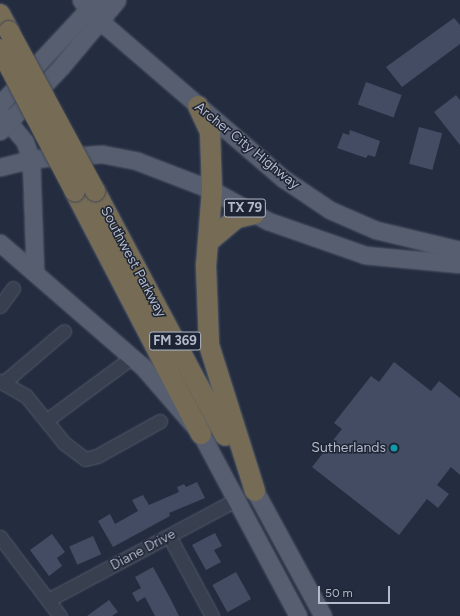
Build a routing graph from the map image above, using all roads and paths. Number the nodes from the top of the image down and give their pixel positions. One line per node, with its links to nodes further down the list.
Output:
1 (117, 0): 2 (main road)
2 (92, 8): 5 (main road); 6 (main road, Archer City Highway); 7 (main road)
3 (5, 23): 25 (highway, Southwest Parkway / FM 369, bridge)
4 (0, 49): 24 (highway, Southwest Parkway / FM 369, bridge)
5 (0, 104)
6 (198, 106): 10 (highway); 14 (main road, Archer City Highway)
7 (3, 122): 8 (main road)
8 (31, 159): 9 (main road, TX 79); 10 (main road, TX 79); 16 (main road)
9 (0, 167)
10 (212, 190): 11 (main road, TX 79); 12 (highway)
11 (255, 214): 12 (highway); 15 (main road, TX 79)
12 (208, 242): 25 (highway)
13 (0, 243): 16 (main road)
14 (460, 250)
15 (460, 264)
16 (35, 272): 20 (main road)
17 (13, 288): 18 (street)
18 (0, 306)
19 (64, 331): 21 (street)
20 (132, 357): 22 (street); 24 (main road)
21 (2, 382): 22 (street)
22 (47, 420): 23 (street)
23 (160, 421)
24 (202, 434): 26 (main road, Southwest Parkway / FM 369)
25 (254, 491): 30 (main road, Southwest Parkway / FM 369)
26 (236, 499): 27 (street, Diane Drive); 31 (main road, Southwest Parkway / FM 369)
27 (169, 536): 29 (street, Diane Drive); 33 (street)
28 (0, 537): 29 (street)
29 (48, 600): 32 (street)
30 (320, 610): 31 (main road)
31 (298, 615)
32 (60, 616)
33 (212, 616)

